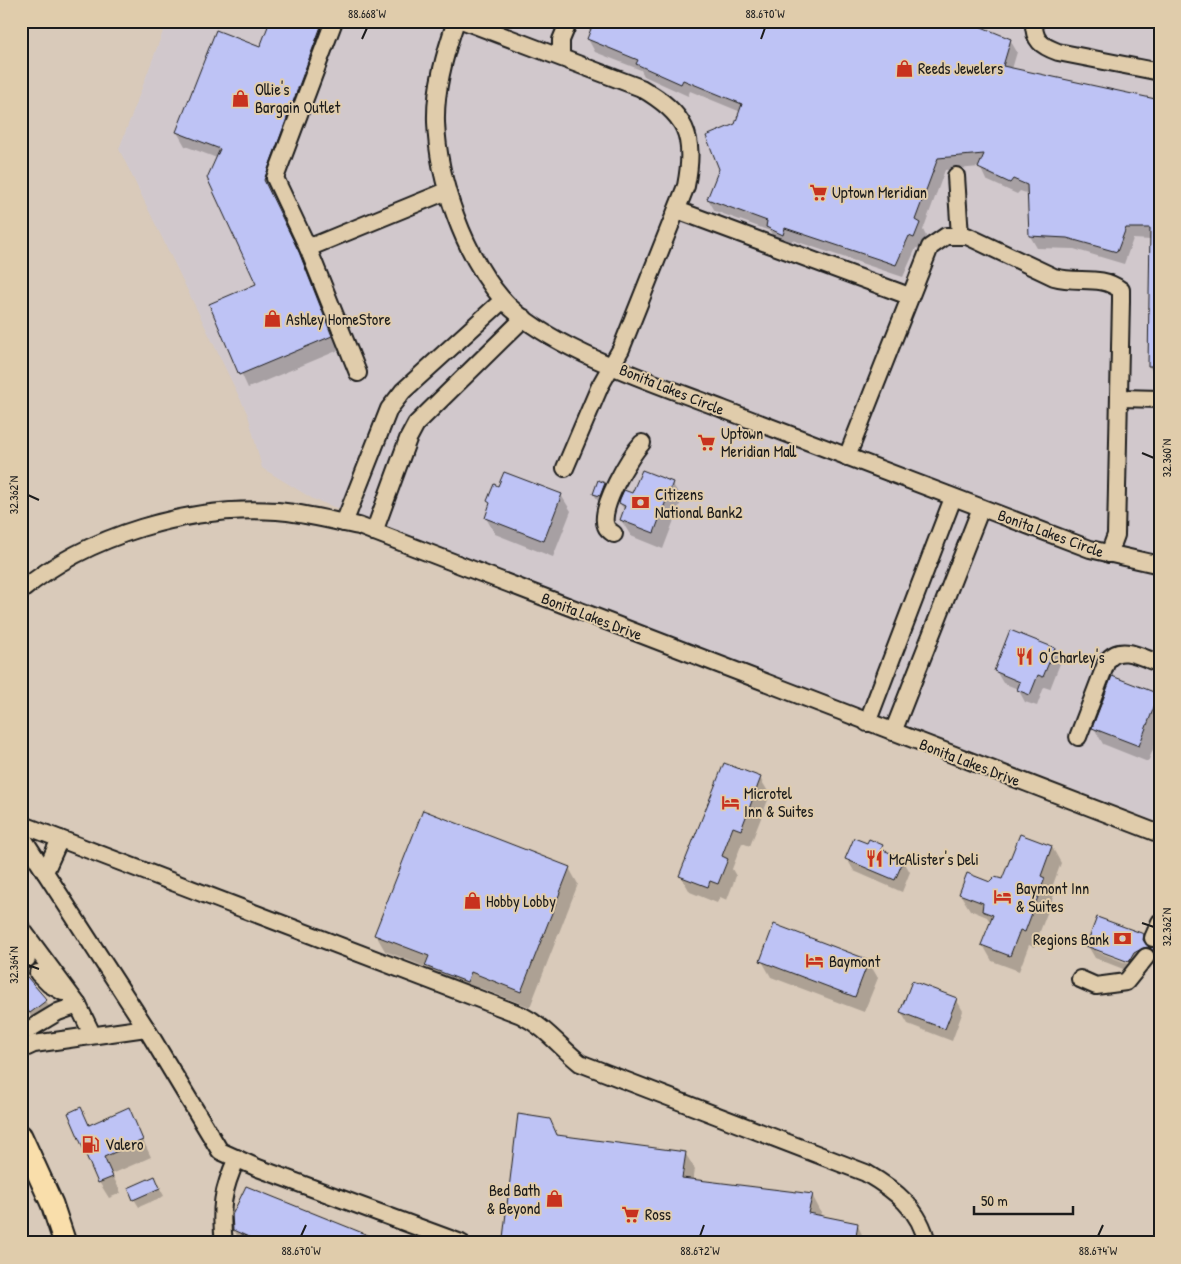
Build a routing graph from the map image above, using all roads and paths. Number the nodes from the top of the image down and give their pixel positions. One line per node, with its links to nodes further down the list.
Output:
1 (334, 21): 12 (street)
2 (456, 21): 9 (street, Bonita Lakes Circle)
3 (464, 21): 6 (street)
4 (569, 21): 6 (street)
5 (1034, 21): 7 (street)
6 (561, 57): 10 (street)
7 (1160, 72)
8 (956, 176): 11 (street)
9 (447, 191): 12 (street); 14 (street, Bonita Lakes Circle)
10 (677, 210): 13 (street); 16 (street)
11 (960, 236): 13 (street); 18 (street)
12 (308, 248): 17 (street)
13 (909, 296): 21 (street)
14 (503, 300): 15 (street, Bonita Lakes Circle); 25 (street)
15 (524, 318): 16 (street, Bonita Lakes Circle); 26 (street)
16 (612, 365): 21 (street, Bonita Lakes Circle); 22 (street)
17 (358, 373)
18 (1120, 398): 19 (street); 28 (street)
19 (1160, 399)
20 (642, 444): 27 (street)
21 (847, 457): 23 (street, Bonita Lakes Circle)
22 (565, 468)
23 (953, 498): 24 (street, Bonita Lakes Circle); 32 (street)
24 (981, 508): 28 (street, Bonita Lakes Circle); 33 (street)
25 (344, 523): 26 (street, Bonita Lakes Drive); 30 (street, Bonita Lakes Drive)
26 (374, 532): 32 (street, Bonita Lakes Drive)
27 (614, 534)
28 (1109, 554): 29 (street, Bonita Lakes Circle)
29 (1160, 565)
30 (21, 592)
31 (1160, 664): 34 (street)
32 (867, 723): 33 (street, Bonita Lakes Drive)
33 (893, 732): 36 (street, Bonita Lakes Drive)
34 (1078, 737)
35 (21, 824): 38 (street)
36 (1160, 834)
37 (21, 835): 39 (street)
38 (60, 839): 39 (street); 55 (street)
39 (45, 872): 47 (street)
40 (1160, 922): 42 (street)
41 (21, 928): 46 (street)
42 (1154, 938)
43 (21, 942): 46 (street)
44 (1146, 957): 45 (street)
45 (1080, 979)
46 (74, 1000): 48 (street); 49 (street)
47 (146, 1028): 49 (street); 51 (street)
48 (25, 1030): 49 (street)
49 (92, 1034)
50 (21, 1136): 52 (main road)
51 (237, 1158): 53 (street); 54 (street)
52 (65, 1243)
53 (224, 1243)
54 (461, 1243)
55 (928, 1243)

